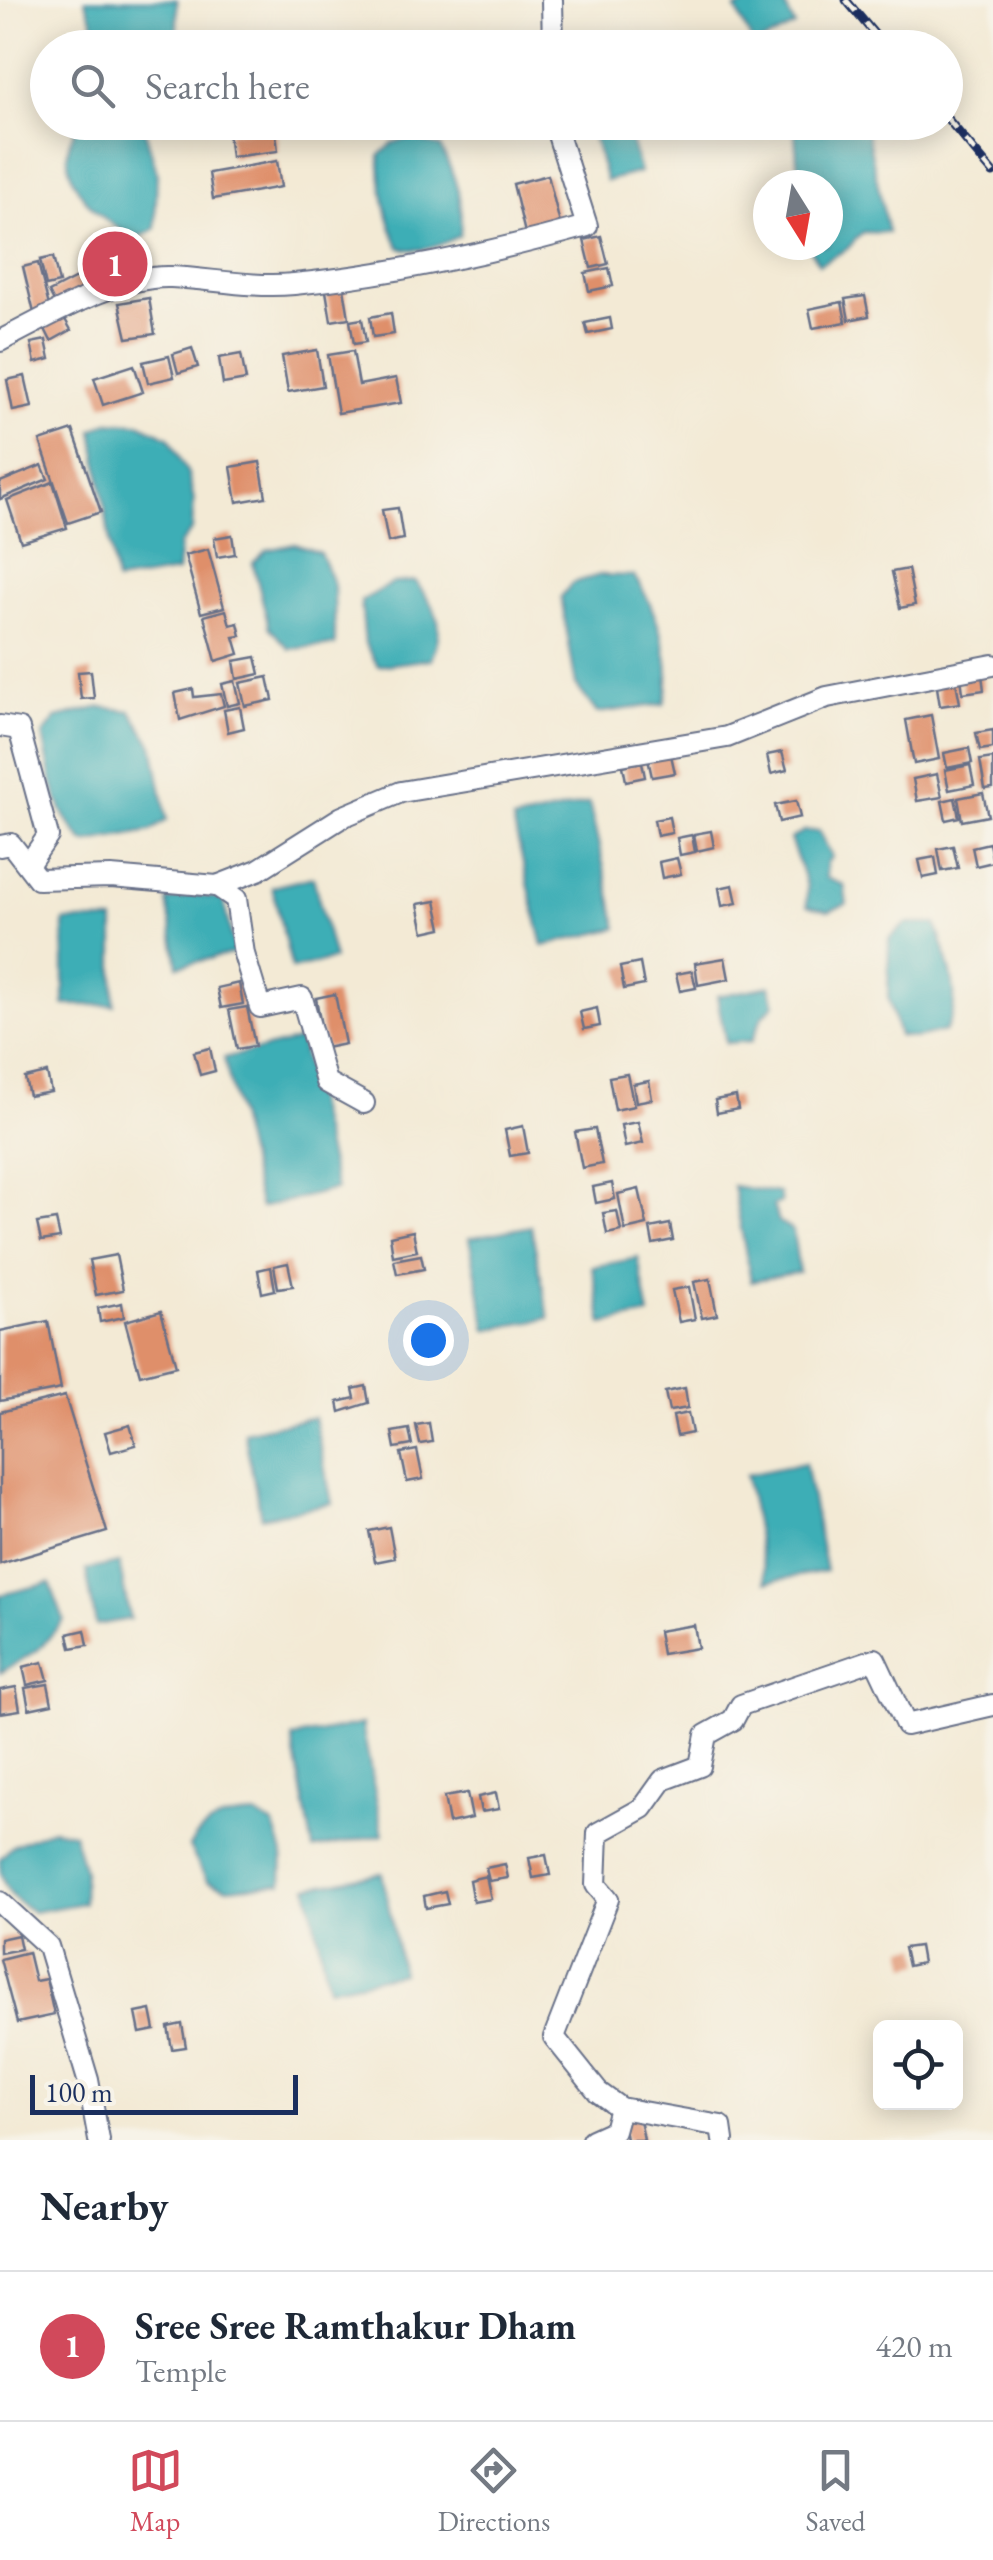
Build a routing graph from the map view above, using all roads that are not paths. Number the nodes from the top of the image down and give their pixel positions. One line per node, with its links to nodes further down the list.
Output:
1 (552, 0): 2 (street)
2 (553, 30)
3 (560, 140): 4 (street)
4 (0, 341)
5 (993, 664): 9 (street)
6 (0, 726): 8 (street)
7 (0, 846): 8 (street)
8 (28, 865): 9 (street)
9 (217, 886): 10 (street)
10 (364, 1103)
11 (993, 1705): 13 (street)
12 (0, 1902): 14 (street)
13 (620, 2108): 15 (street); 16 (street)
14 (99, 2140)
15 (592, 2140)
16 (722, 2140)

